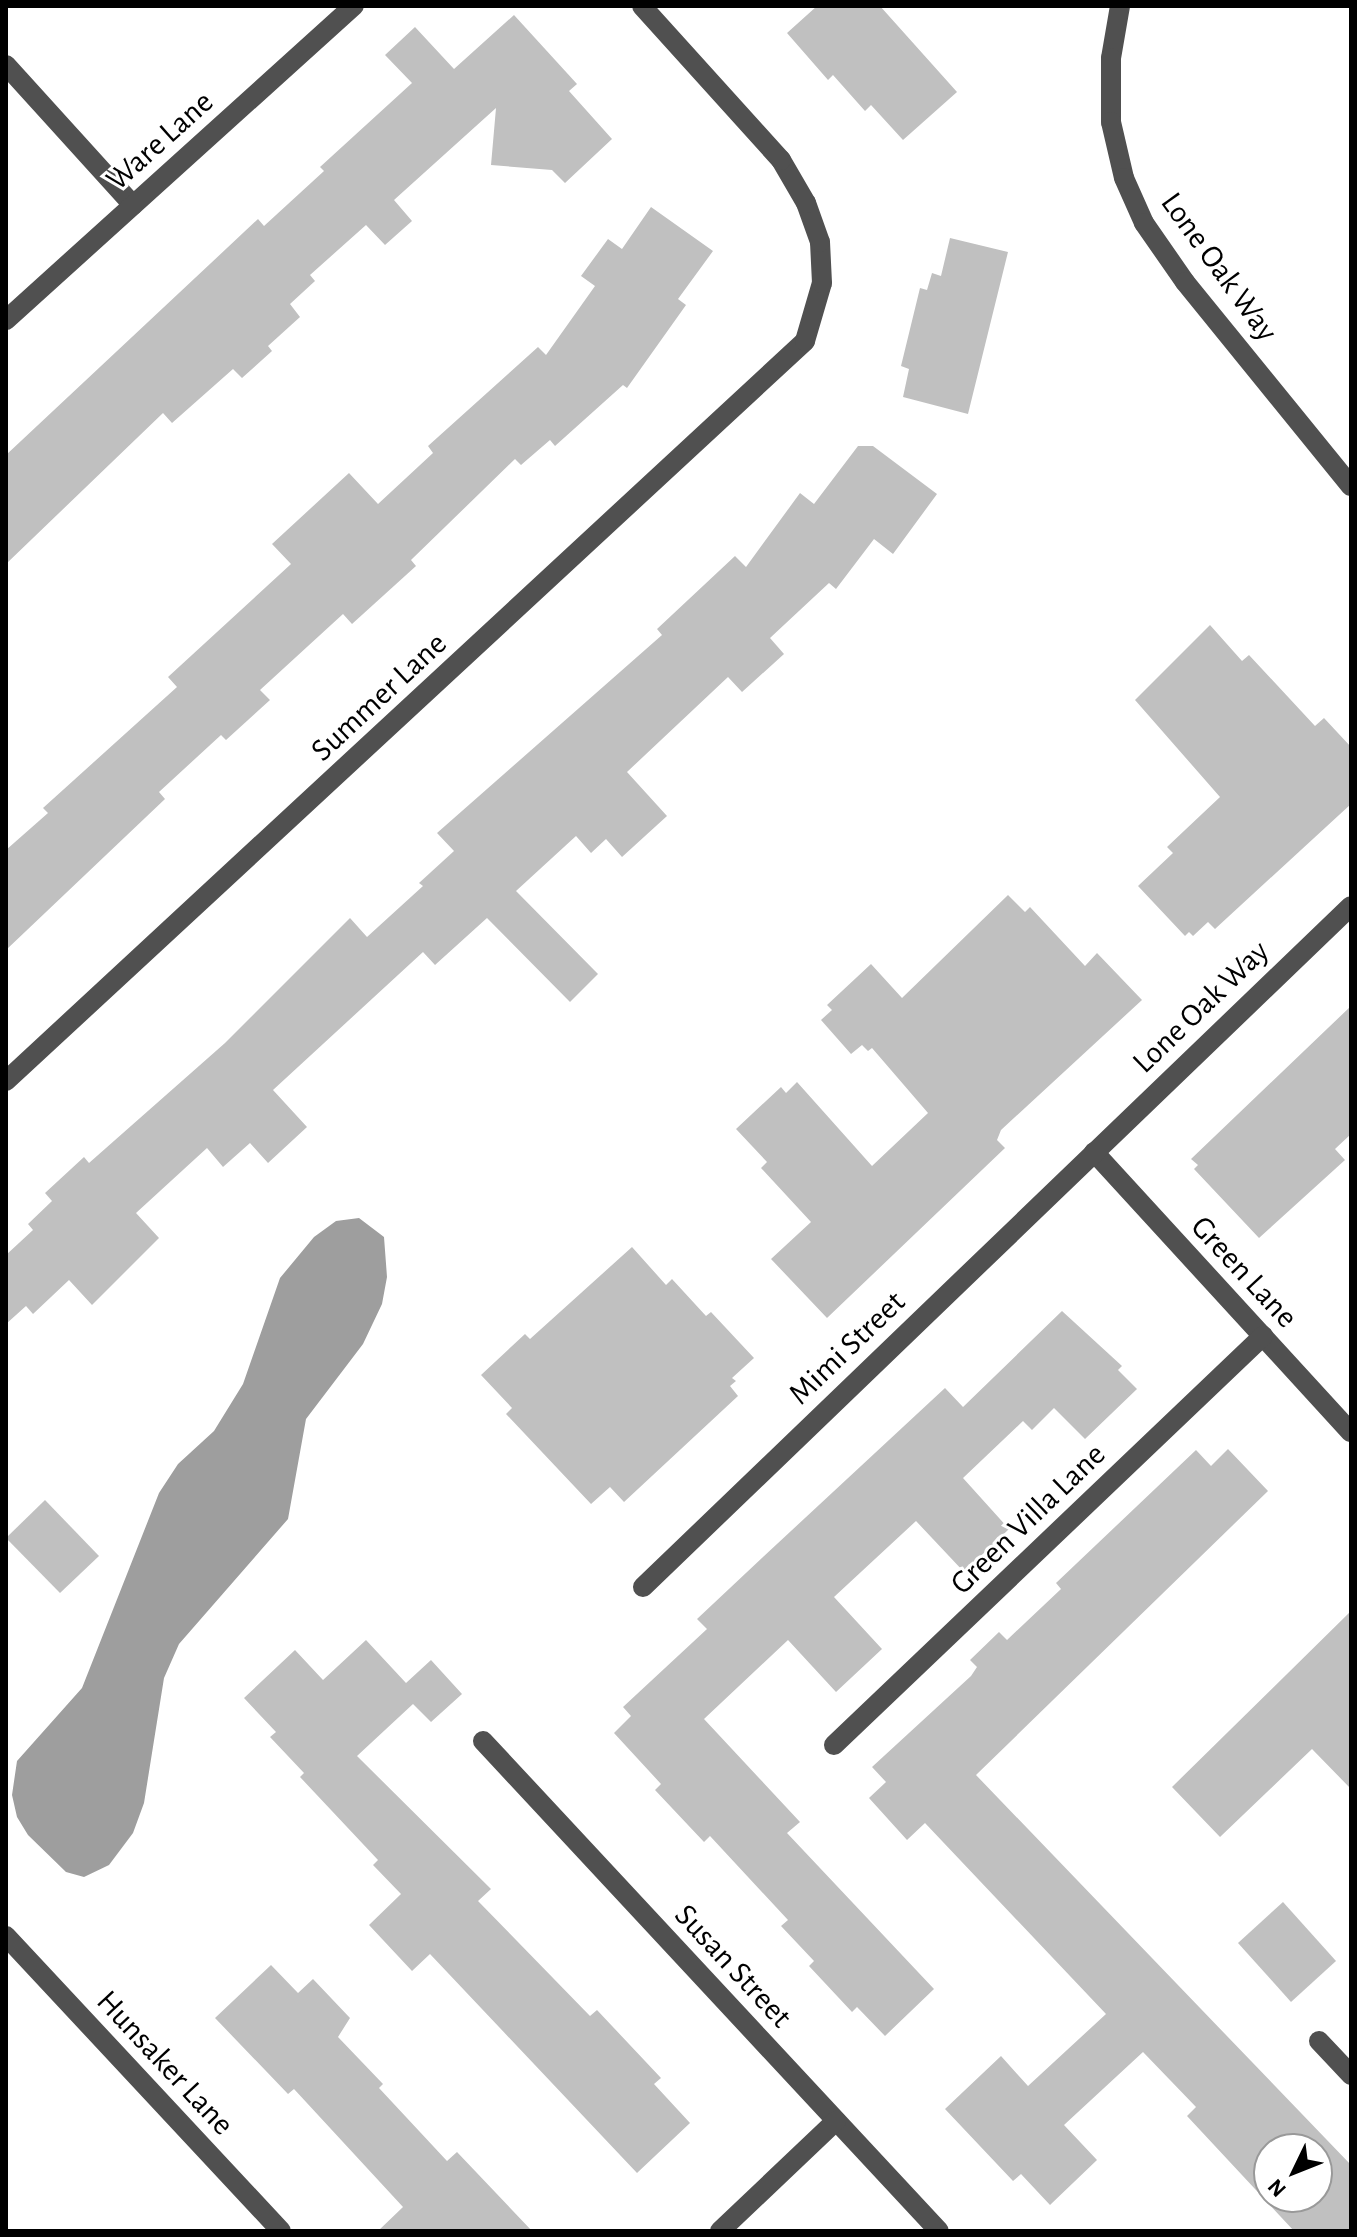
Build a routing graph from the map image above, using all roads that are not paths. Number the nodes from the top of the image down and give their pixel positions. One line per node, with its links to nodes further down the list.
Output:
1 (354, 6): 5 (street, Ware Lane)
2 (642, 6): 9 (street, Summer Lane)
3 (1120, 6): 7 (street, Lone Oak Way)
4 (6, 65): 5 (street)
5 (133, 205): 6 (street, Ware Lane)
6 (6, 320)
7 (1351, 486)
8 (1351, 906): 10 (street, Lone Oak Way)
9 (6, 1081)
10 (1094, 1152): 11 (street, Green Lane); 13 (street, Mimi Street)
11 (1263, 1336): 12 (street, Green Lane); 15 (street, Green Villa Lane)
12 (1351, 1432)
13 (643, 1587)
14 (483, 1741): 19 (street, Susan Street)
15 (834, 1745)
16 (6, 1936): 20 (street, Hunsaker Lane)
17 (1319, 2041): 18 (street)
18 (1351, 2075)
19 (836, 2121): 21 (street); 22 (street, Susan Street)
20 (281, 2231)
21 (720, 2231)
22 (939, 2231)

